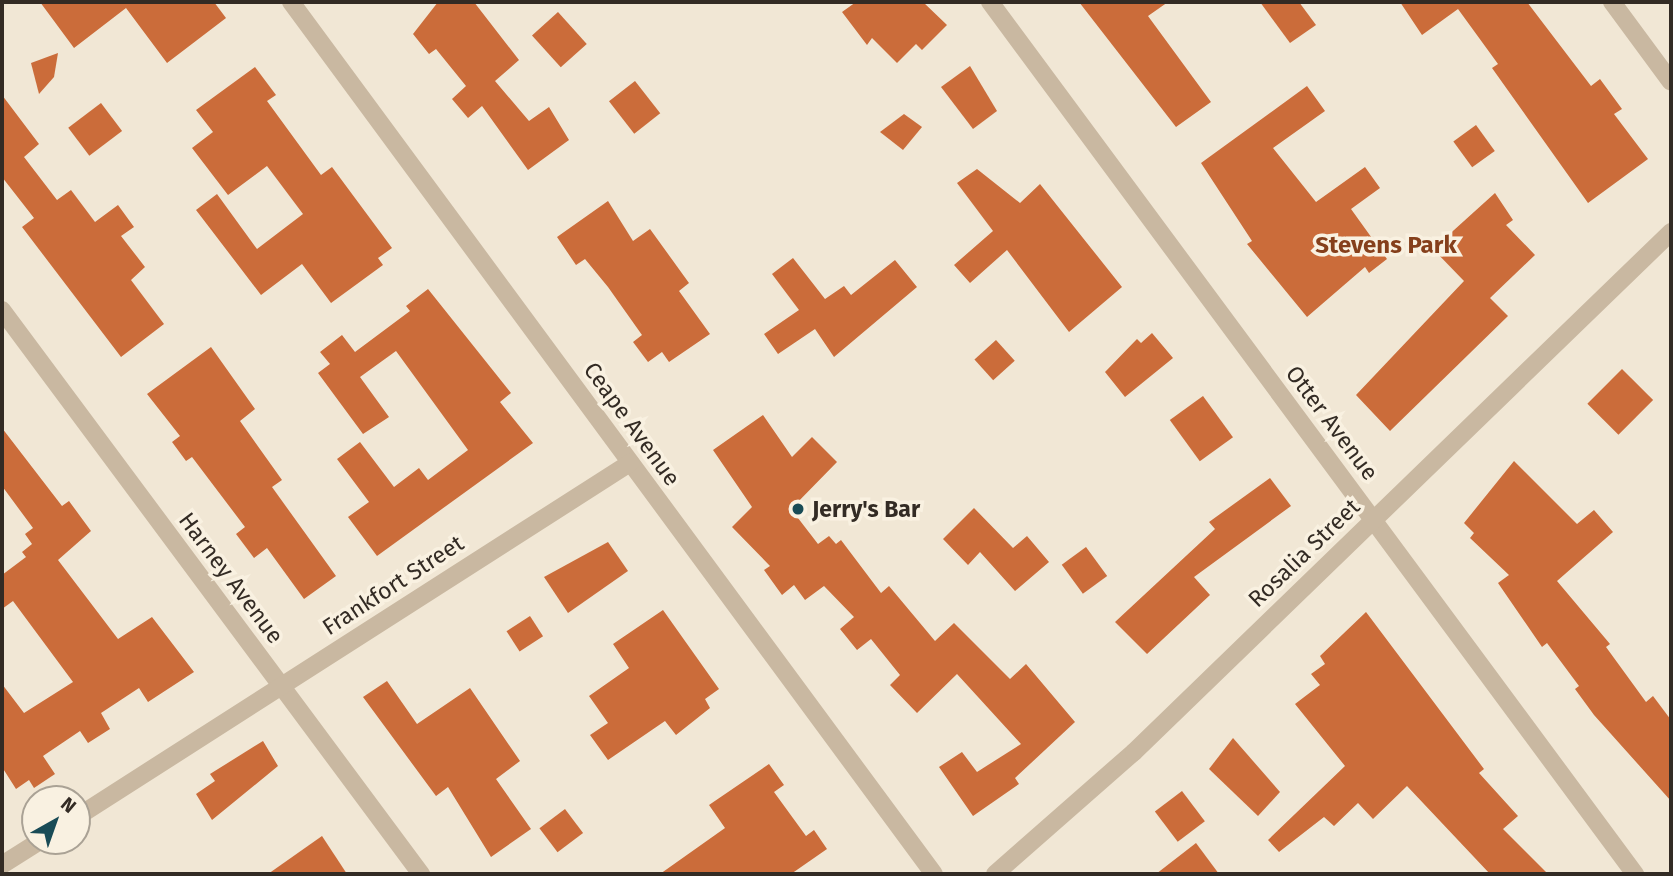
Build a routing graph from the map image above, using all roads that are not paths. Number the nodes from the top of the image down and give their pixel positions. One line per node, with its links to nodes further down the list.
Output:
1 (291, 2): 7 (street, Ceape Avenue)
2 (990, 2): 8 (street, Otter Avenue)
3 (1612, 2): 4 (street)
4 (1671, 82)
5 (1671, 232): 8 (street, Rosalia Street)
6 (2, 310): 9 (street, Harney Avenue)
7 (630, 463): 9 (street, Frankfort Street); 14 (street, Ceape Avenue)
8 (1373, 520): 15 (street, Rosalia Street); 16 (street, Otter Avenue)
9 (281, 687): 10 (street, Frankfort Street); 13 (street, Harney Avenue)
10 (91, 808)
11 (21, 853): 12 (street)
12 (2, 865)
13 (421, 874)
14 (934, 874)
15 (995, 874)
16 (1635, 874)

